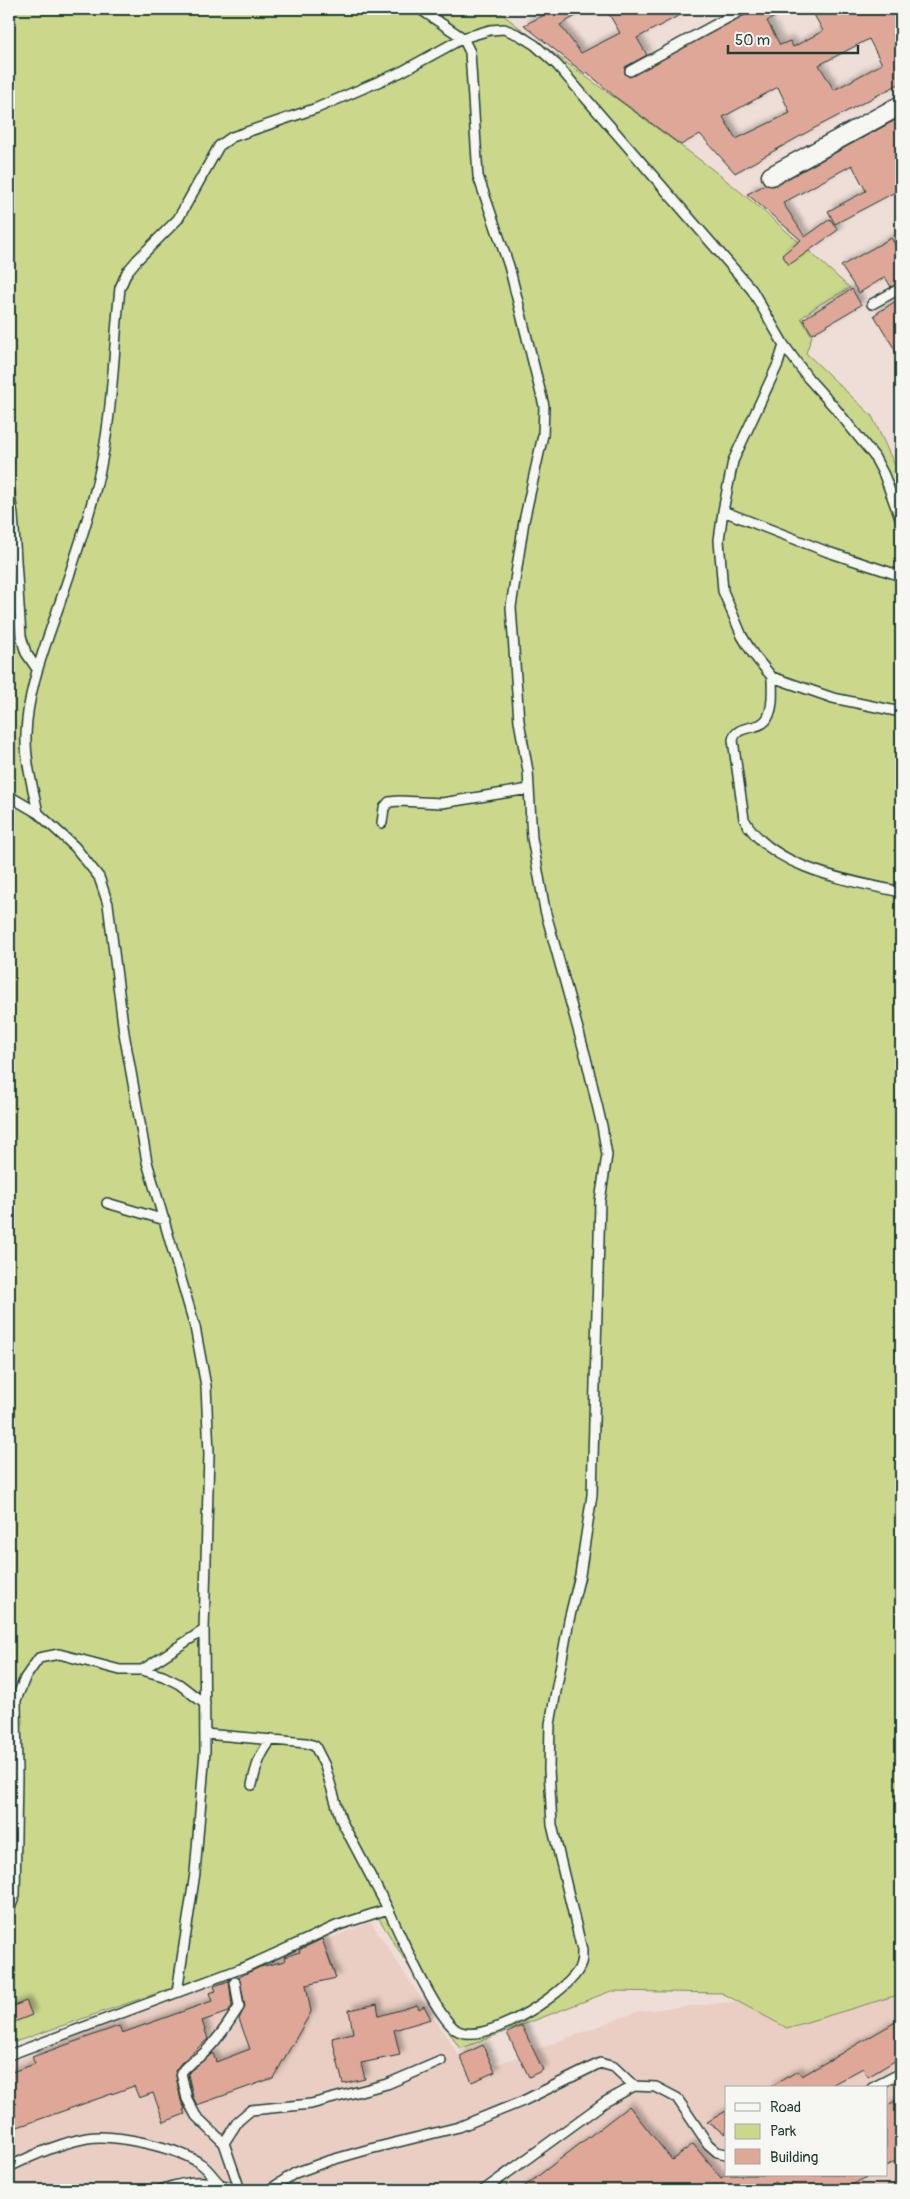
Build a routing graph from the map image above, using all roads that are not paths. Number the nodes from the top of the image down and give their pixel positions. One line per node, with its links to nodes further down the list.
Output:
1 (420, 9): 3 (lane)
2 (744, 9): 4 (lane)
3 (463, 38): 9 (lane); 14 (lane); 17 (lane)
4 (630, 70)
5 (901, 104): 6 (street)
6 (771, 176)
7 (901, 288): 8 (lane)
8 (872, 304)
9 (784, 345): 11 (lane); 12 (lane)
10 (9, 489): 14 (lane)
11 (723, 511): 13 (lane); 15 (lane)
12 (901, 521)
13 (901, 576)
14 (37, 669): 19 (lane)
15 (772, 677): 16 (lane); 21 (lane)
16 (901, 712)
17 (529, 789): 20 (lane); 30 (lane)
18 (9, 796): 19 (lane)
19 (38, 813): 23 (lane)
20 (382, 823)
21 (901, 892)
22 (108, 1203): 23 (lane)
23 (165, 1220): 24 (lane)
24 (204, 1630): 25 (lane); 26 (lane)
25 (142, 1670): 26 (lane); 31 (lane)
26 (205, 1704): 27 (lane)
27 (205, 1734): 28 (lane); 33 (lane)
28 (272, 1740): 29 (lane); 30 (lane)
29 (252, 1785)
30 (388, 1909): 33 (lane)
31 (9, 1910)
32 (235, 1982): 39 (lane)
33 (177, 1992): 34 (lane)
34 (9, 2055)
35 (441, 2061): 39 (lane)
36 (901, 2072): 38 (lane)
37 (634, 2086): 40 (lane); 45 (lane); 46 (lane)
38 (876, 2086)
39 (224, 2142): 44 (lane)
40 (725, 2154)
41 (9, 2167): 42 (lane)
42 (219, 2183): 43 (lane); 44 (lane)
43 (160, 2190)
44 (240, 2190)
45 (269, 2190)
46 (484, 2190)

